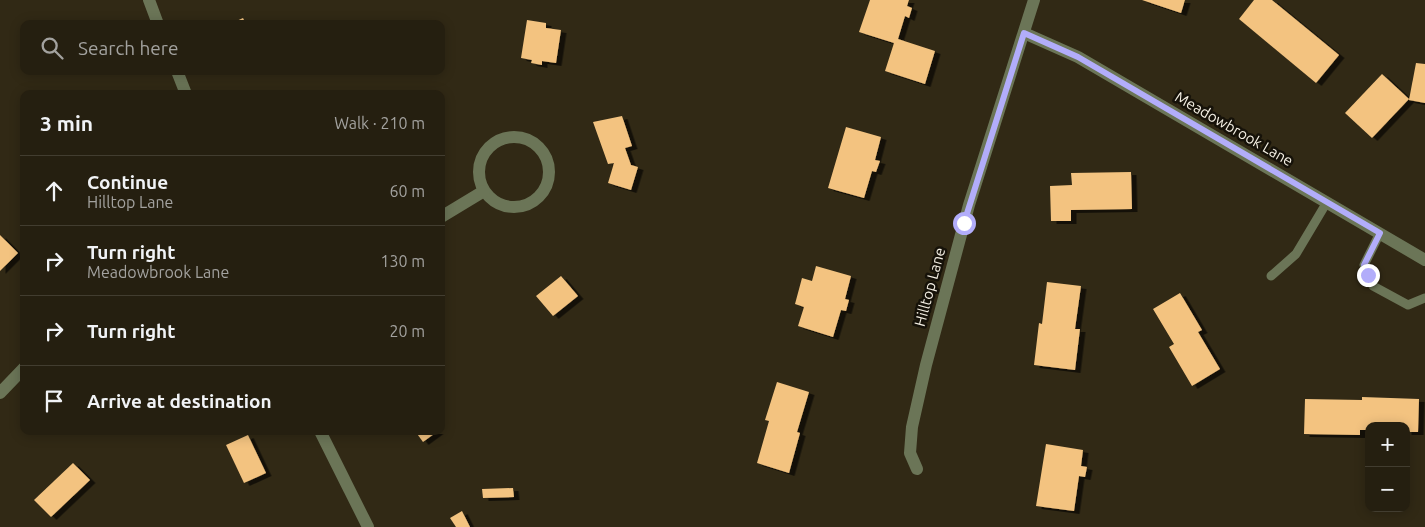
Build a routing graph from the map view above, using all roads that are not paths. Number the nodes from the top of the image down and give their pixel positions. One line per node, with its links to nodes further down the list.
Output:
1 (148, 0): 3 (street)
2 (1034, 0): 4 (street, Hilltop Lane)
3 (156, 20)
4 (1024, 33): 8 (street, Meadowbrook Lane); 17 (street, Hilltop Lane)
5 (179, 75): 6 (street)
6 (184, 90)
7 (484, 190): 7 (street); 9 (street)
8 (1327, 202): 10 (street, Meadowbrook Lane); 12 (lane)
9 (445, 214)
10 (1380, 233): 11 (street, Meadowbrook Lane); 13 (lane)
11 (1425, 260)
12 (1271, 276)
13 (1425, 298)
14 (20, 372): 15 (street)
15 (0, 393)
16 (322, 435): 18 (street)
17 (917, 469)
18 (368, 527)

